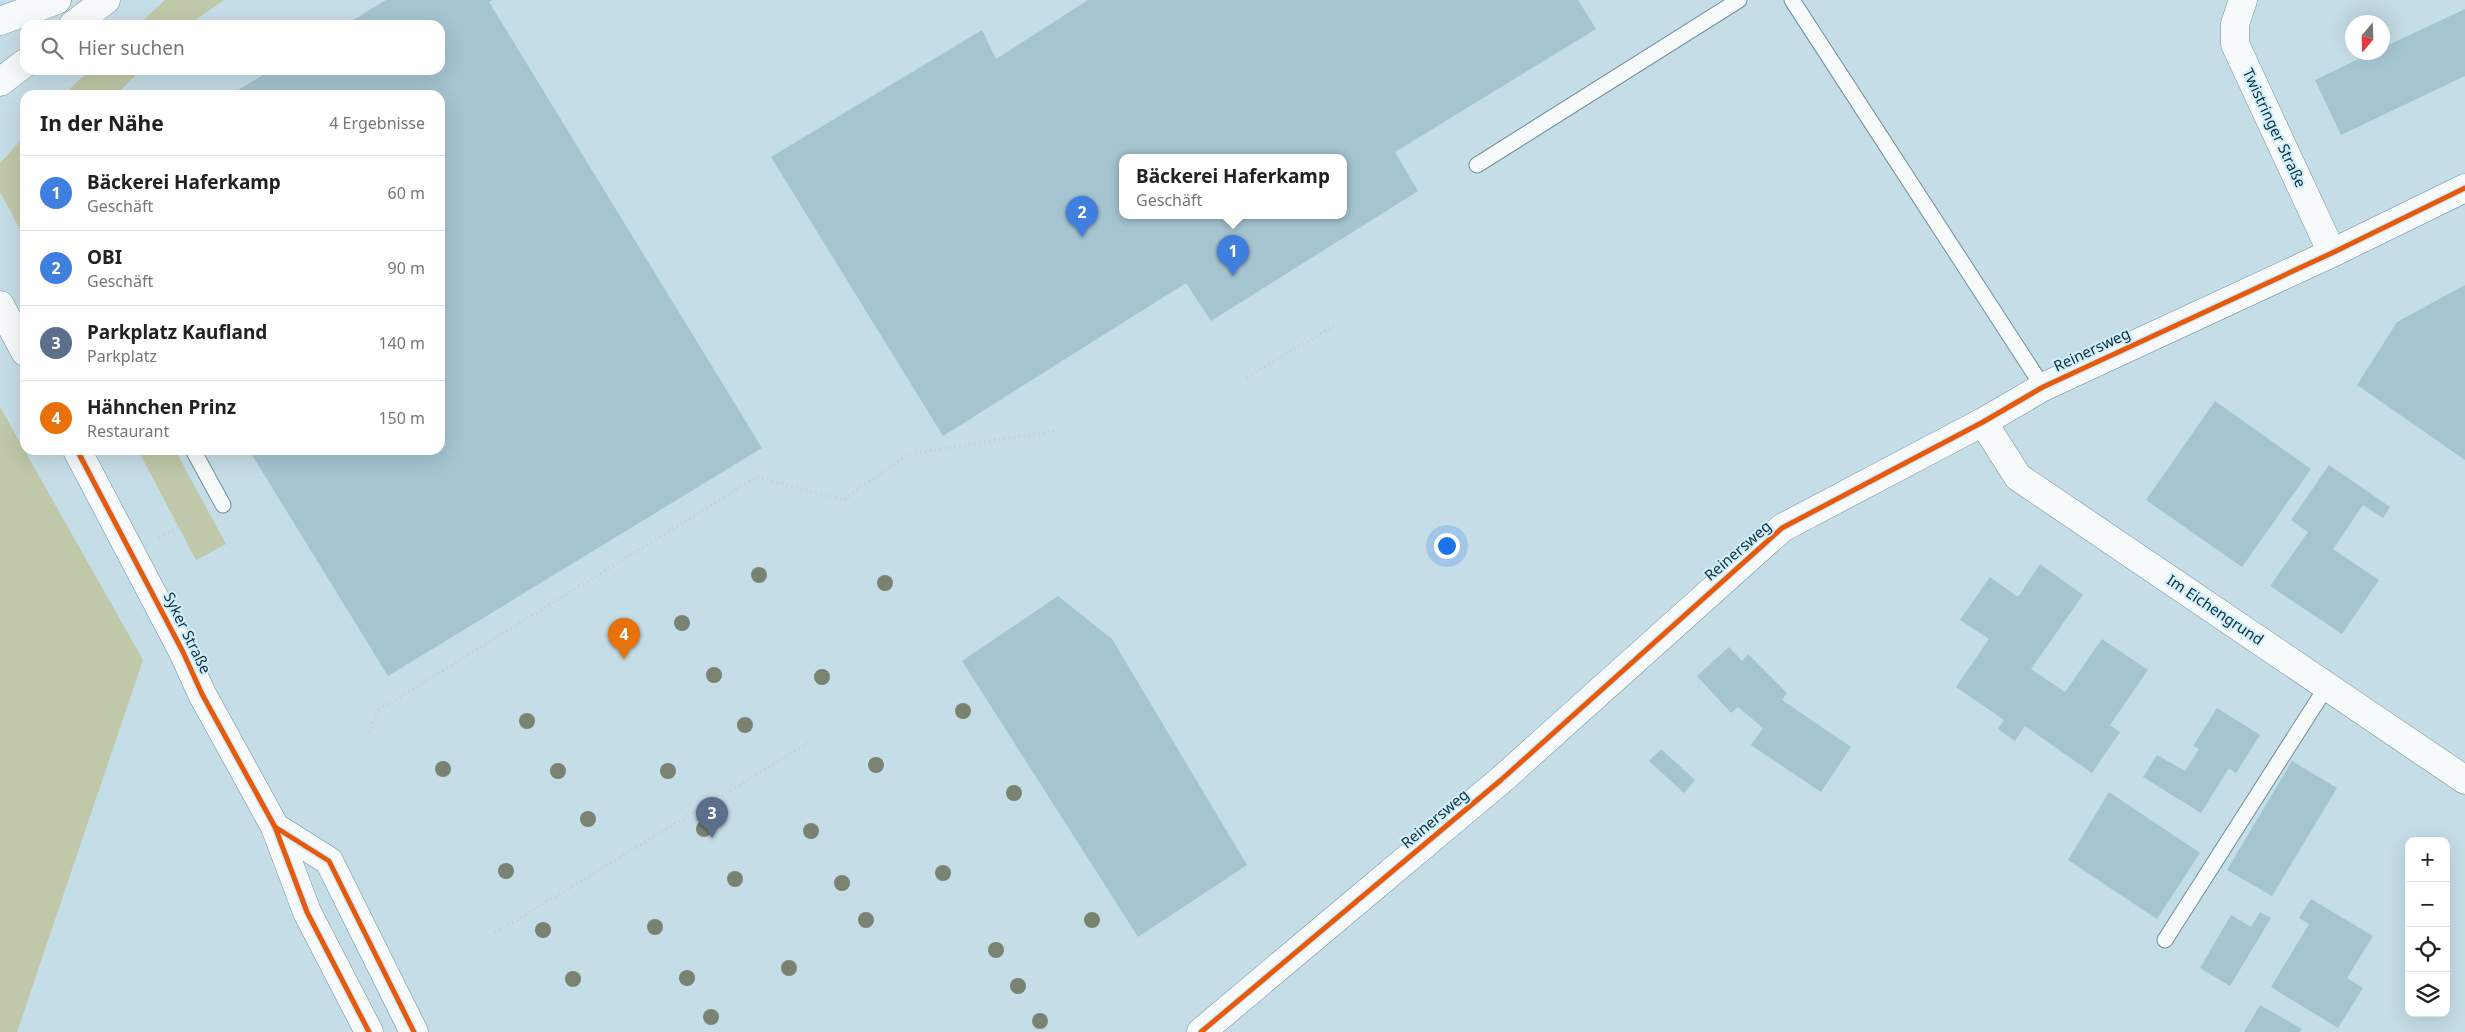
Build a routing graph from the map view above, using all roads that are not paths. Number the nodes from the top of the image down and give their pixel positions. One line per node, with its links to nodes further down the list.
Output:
1 (57, 0): 7 (main road)
2 (106, 0): 6 (main road)
3 (1739, 0): 10 (lane)
4 (1792, 0): 15 (lane)
5 (2244, 0): 12 (main road, Twistringer Straße)
6 (80, 20)
7 (0, 21)
8 (20, 67): 9 (main road)
9 (0, 82)
10 (1477, 165)
11 (2465, 188): 12 (main road, Reinersweg)
12 (2332, 253): 15 (main road, Reinersweg)
13 (0, 305): 14 (main road)
14 (20, 343)
15 (2042, 387): 16 (main road, Reinersweg)
16 (1983, 422): 20 (main road, Im Eichengrund); 24 (main road, Reinersweg)
17 (80, 455): 22 (main road, Syker Straße)
18 (196, 455): 19 (lane)
19 (223, 505)
20 (2327, 686): 21 (main road, Im Eichengrund); 23 (lane)
21 (2465, 780)
22 (276, 827): 25 (main road, Syker Straße); 26 (main road, Syker Straße)
23 (2165, 940)
24 (1208, 1030)
25 (369, 1032)
26 (414, 1032)

